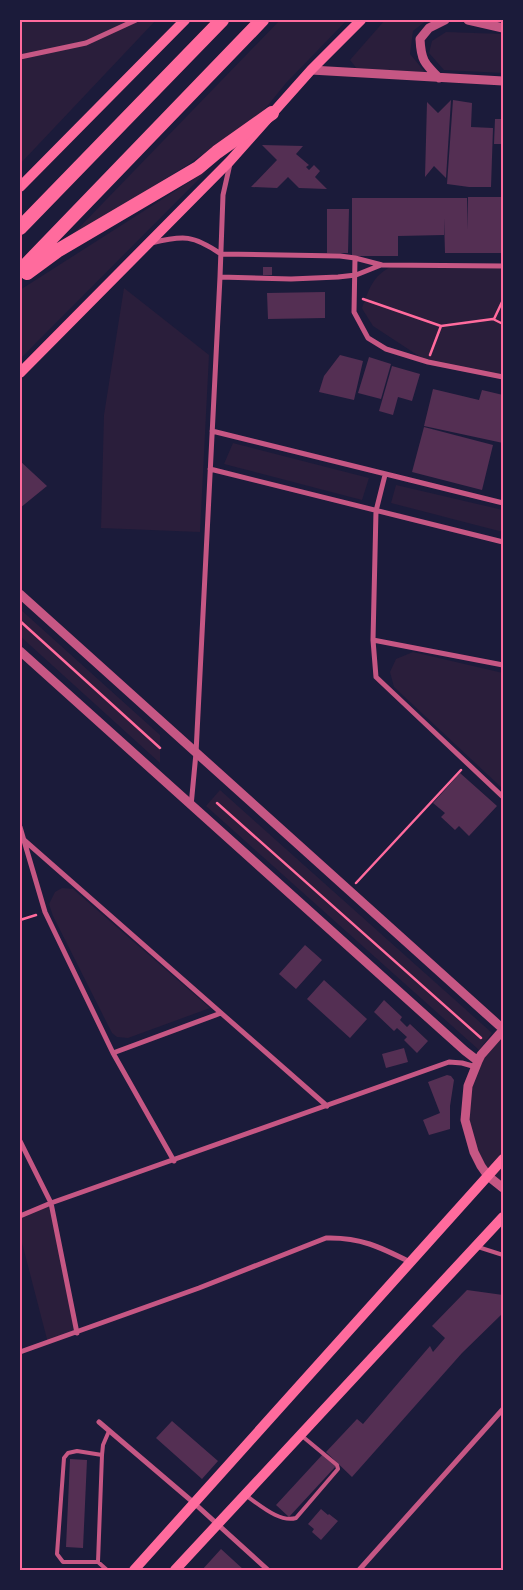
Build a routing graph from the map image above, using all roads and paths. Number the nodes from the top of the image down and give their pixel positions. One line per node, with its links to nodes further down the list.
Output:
1 (136, 20): 9 (street)
2 (185, 20): 15 (main road)
3 (222, 20): 16 (highway)
4 (262, 20): 22 (highway)
5 (361, 20): 10 (main road)
6 (445, 20): 11 (street)
7 (468, 20): 8 (street)
8 (503, 28)
9 (20, 57)
10 (311, 70): 11 (street); 13 (main road)
11 (439, 78): 12 (street)
12 (503, 80)
13 (272, 113): 14 (main road); 25 (highway)
14 (230, 161): 17 (main road); 18 (street)
15 (20, 187)
16 (20, 228)
17 (148, 243): 18 (street); 32 (main road)
18 (221, 254): 19 (street); 24 (street)
19 (356, 258): 20 (street); 23 (street)
20 (382, 265): 21 (street); 23 (street)
21 (503, 266)
22 (20, 271)
23 (356, 275): 24 (street); 26 (street)
24 (220, 277): 34 (street)
25 (20, 278)
26 (354, 296): 30 (path); 31 (street)
27 (503, 300): 28 (path)
28 (493, 319): 29 (path); 30 (path)
29 (503, 324)
30 (441, 326): 31 (path)
31 (428, 362): 33 (street)
32 (20, 373)
33 (503, 377)
34 (212, 430): 35 (street); 36 (street)
35 (210, 469): 38 (street); 46 (street)
36 (385, 475): 37 (street); 38 (street)
37 (503, 503)
38 (376, 511): 39 (street); 42 (street)
39 (503, 542)
40 (20, 594): 46 (street)
41 (20, 621): 45 (path)
42 (373, 640): 44 (street); 47 (street)
43 (20, 651): 50 (street)
44 (503, 665)
45 (160, 748)
46 (196, 753): 50 (street); 53 (street)
47 (467, 763): 48 (street); 53 (path)
48 (503, 797)
49 (217, 804): 58 (path)
50 (191, 807): 60 (street)
51 (20, 827): 52 (street)
52 (24, 840): 54 (street); 56 (street)
53 (349, 891): 57 (street)
54 (45, 912): 55 (path); 59 (street)
55 (20, 920)
56 (221, 1013): 59 (street); 61 (street)
57 (503, 1030): 58 (street)
58 (490, 1045): 60 (street)
59 (113, 1053): 64 (street)
60 (477, 1064): 61 (street); 65 (street)
61 (327, 1106): 64 (street)
62 (20, 1141): 67 (street)
63 (503, 1159): 65 (main road)
64 (174, 1161): 67 (street)
65 (488, 1176): 66 (street); 72 (main road)
66 (503, 1188)
67 (51, 1203): 68 (street); 73 (street)
68 (20, 1216)
69 (503, 1217): 70 (main road)
70 (475, 1246): 71 (lane); 78 (main road)
71 (503, 1255)
72 (410, 1262): 73 (street); 81 (main road)
73 (77, 1333): 74 (street)
74 (20, 1352)
75 (503, 1409): 88 (street)
76 (99, 1422): 77 (street)
77 (109, 1431): 79 (lane); 81 (street)
78 (300, 1434): 80 (main road); 80 (lane)
79 (102, 1456): 83 (lane); 83 (lane)
80 (244, 1494): 82 (main road)
81 (194, 1503): 82 (street); 85 (main road)
82 (217, 1524): 86 (main road); 87 (street)
83 (98, 1562): 84 (lane)
84 (107, 1570)
85 (134, 1570)
86 (175, 1570)
87 (268, 1570)
88 (359, 1570)

